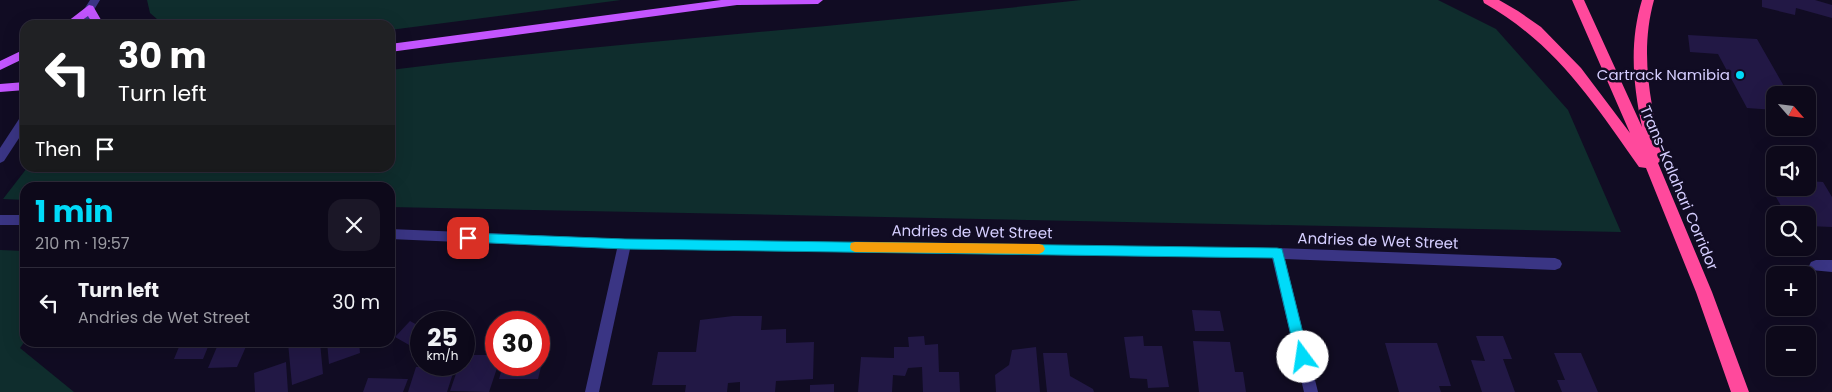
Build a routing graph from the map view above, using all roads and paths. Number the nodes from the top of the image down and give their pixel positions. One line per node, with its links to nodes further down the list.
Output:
1 (818, 0): 5 (main road)
2 (1489, 0): 17 (highway)
3 (1578, 0): 17 (highway, Trans-Kalahari Corridor)
4 (1648, 0): 17 (highway)
5 (742, 1): 10 (main road)
6 (92, 4): 7 (main road); 8 (street); 9 (main road)
7 (74, 20)
8 (83, 20)
9 (97, 20)
10 (395, 47)
11 (20, 56): 12 (main road)
12 (0, 66)
13 (20, 86): 14 (main road)
14 (0, 88)
15 (20, 127): 16 (street)
16 (0, 158)
17 (1663, 189): 28 (highway, Trans-Kalahari Corridor)
18 (0, 220): 19 (street)
19 (20, 220)
20 (395, 234): 21 (street, Andries de Wet Street)
21 (625, 244): 22 (street, Andries de Wet Street); 26 (street)
22 (1277, 253): 23 (street, Andries de Wet Street); 27 (street)
23 (1554, 264)
24 (1816, 266): 25 (street)
25 (1832, 266)
26 (592, 392)
27 (1311, 392)
28 (1740, 392)

